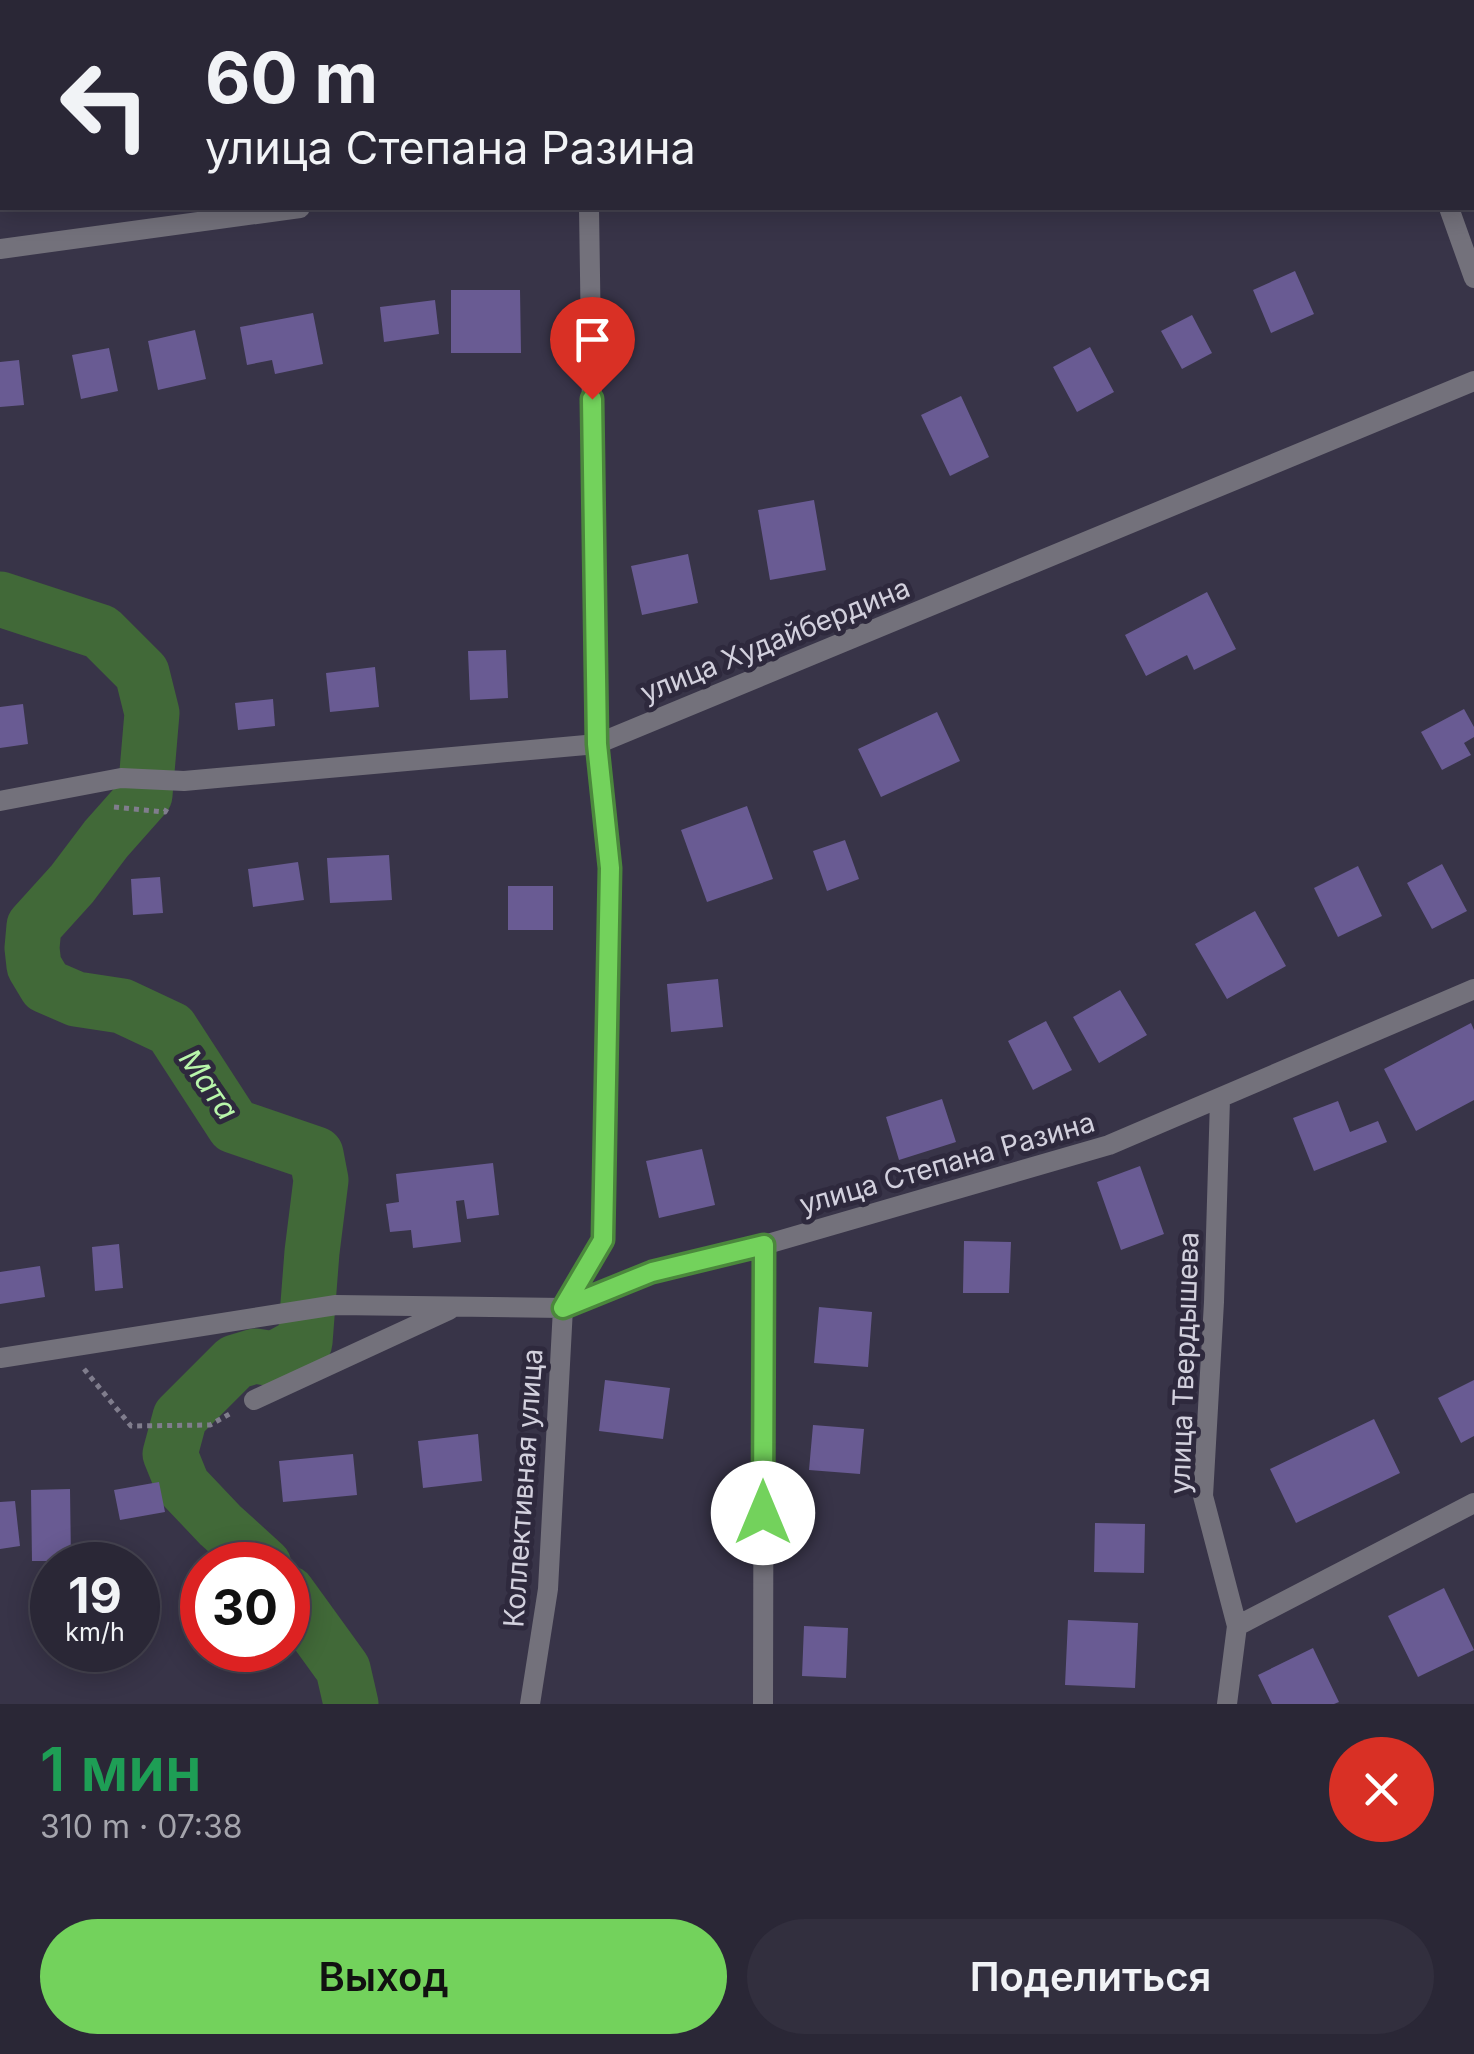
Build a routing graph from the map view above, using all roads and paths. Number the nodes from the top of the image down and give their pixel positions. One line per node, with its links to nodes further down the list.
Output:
1 (285, 210): 4 (street)
2 (589, 210): 7 (street, Коллективная улица)
3 (1450, 210): 5 (street)
4 (0, 249)
5 (1474, 278)
6 (1474, 381): 7 (street, улица Худайбердина)
7 (597, 744): 8 (street, улица Худайбердина); 15 (street, Коллективная улица)
8 (0, 802)
9 (112, 807): 10 (path)
10 (165, 812)
11 (1474, 989): 12 (street, улица Степана Разина)
12 (1220, 1098): 13 (street, улица Степана Разина); 21 (street, улица Твердышева)
13 (764, 1245): 15 (street, улица Степана Разина); 23 (street)
14 (456, 1307): 15 (street, улица Степана Разина); 16 (street, улица Степана Разина); 18 (street)
15 (563, 1308): 22 (street, Коллективная улица)
16 (66, 1348): 17 (street, улица Степана Разина); 19 (path)
17 (0, 1358)
18 (254, 1400)
19 (210, 1425)
20 (1474, 1503): 21 (street)
21 (1237, 1626): 24 (street, улица Твердышева)
22 (530, 1704)
23 (763, 1704)
24 (1227, 1704)

